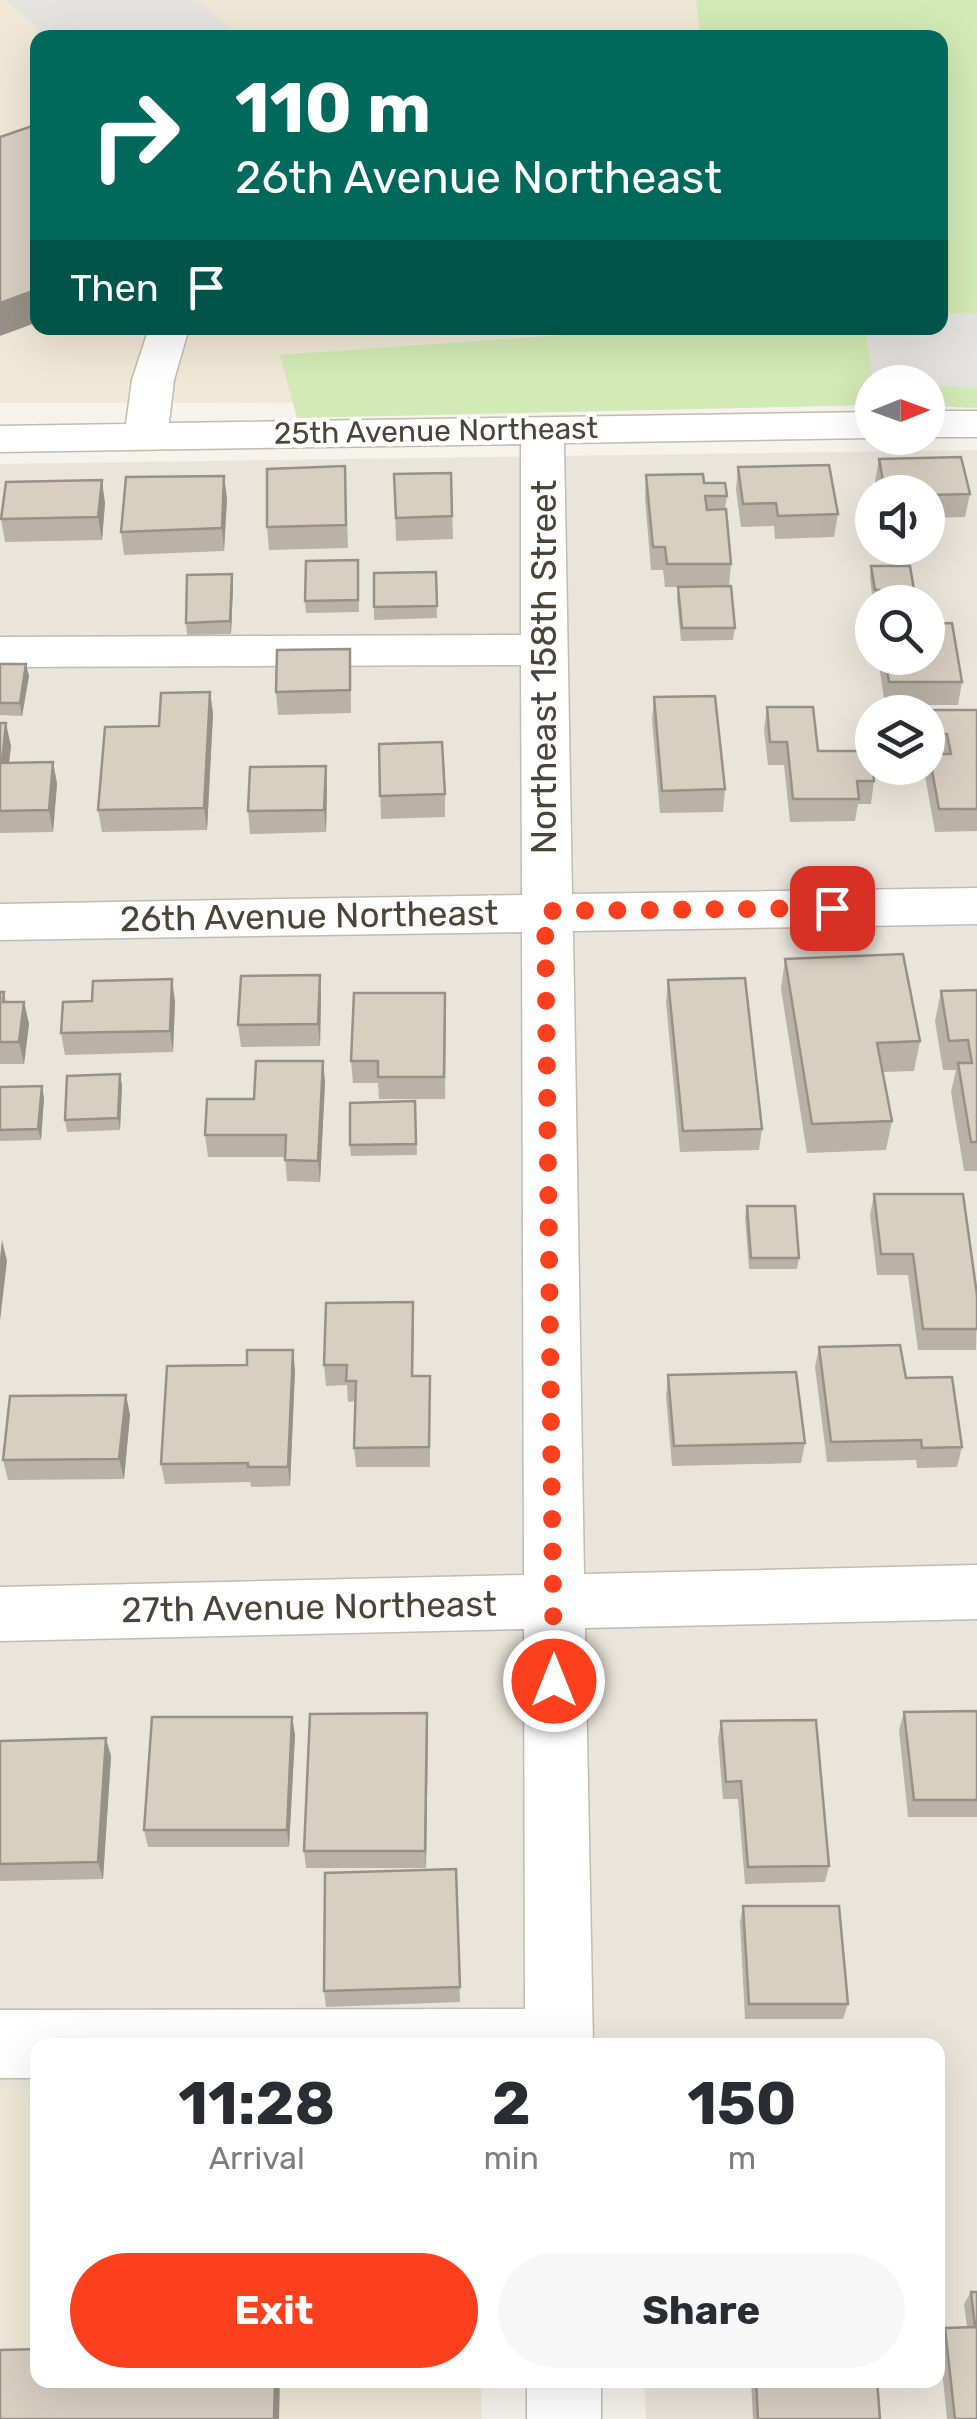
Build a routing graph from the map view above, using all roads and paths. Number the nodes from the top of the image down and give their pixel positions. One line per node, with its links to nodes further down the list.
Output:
1 (167, 335): 6 (street)
2 (945, 424): 3 (street)
3 (977, 424)
4 (855, 425): 5 (street, 25th Avenue Northeast)
5 (542, 429): 6 (street, 25th Avenue Northeast); 8 (street, Northeast 158th Street)
6 (146, 436): 7 (street, 25th Avenue Northeast)
7 (0, 439)
8 (543, 650): 9 (street); 11 (street, Northeast 158th Street)
9 (0, 652)
10 (977, 906): 11 (street, 26th Avenue Northeast)
11 (545, 911): 12 (street, 26th Avenue Northeast); 14 (street, Northeast 158th Street)
12 (0, 922)
13 (977, 1592): 14 (street, 27th Avenue Northeast)
14 (553, 1601): 15 (street, 27th Avenue Northeast); 16 (street, Northeast 158th Street)
15 (0, 1614)
16 (559, 2038)
17 (0, 2044): 18 (street)
18 (30, 2044)
19 (564, 2388): 20 (street)
20 (564, 2419)

